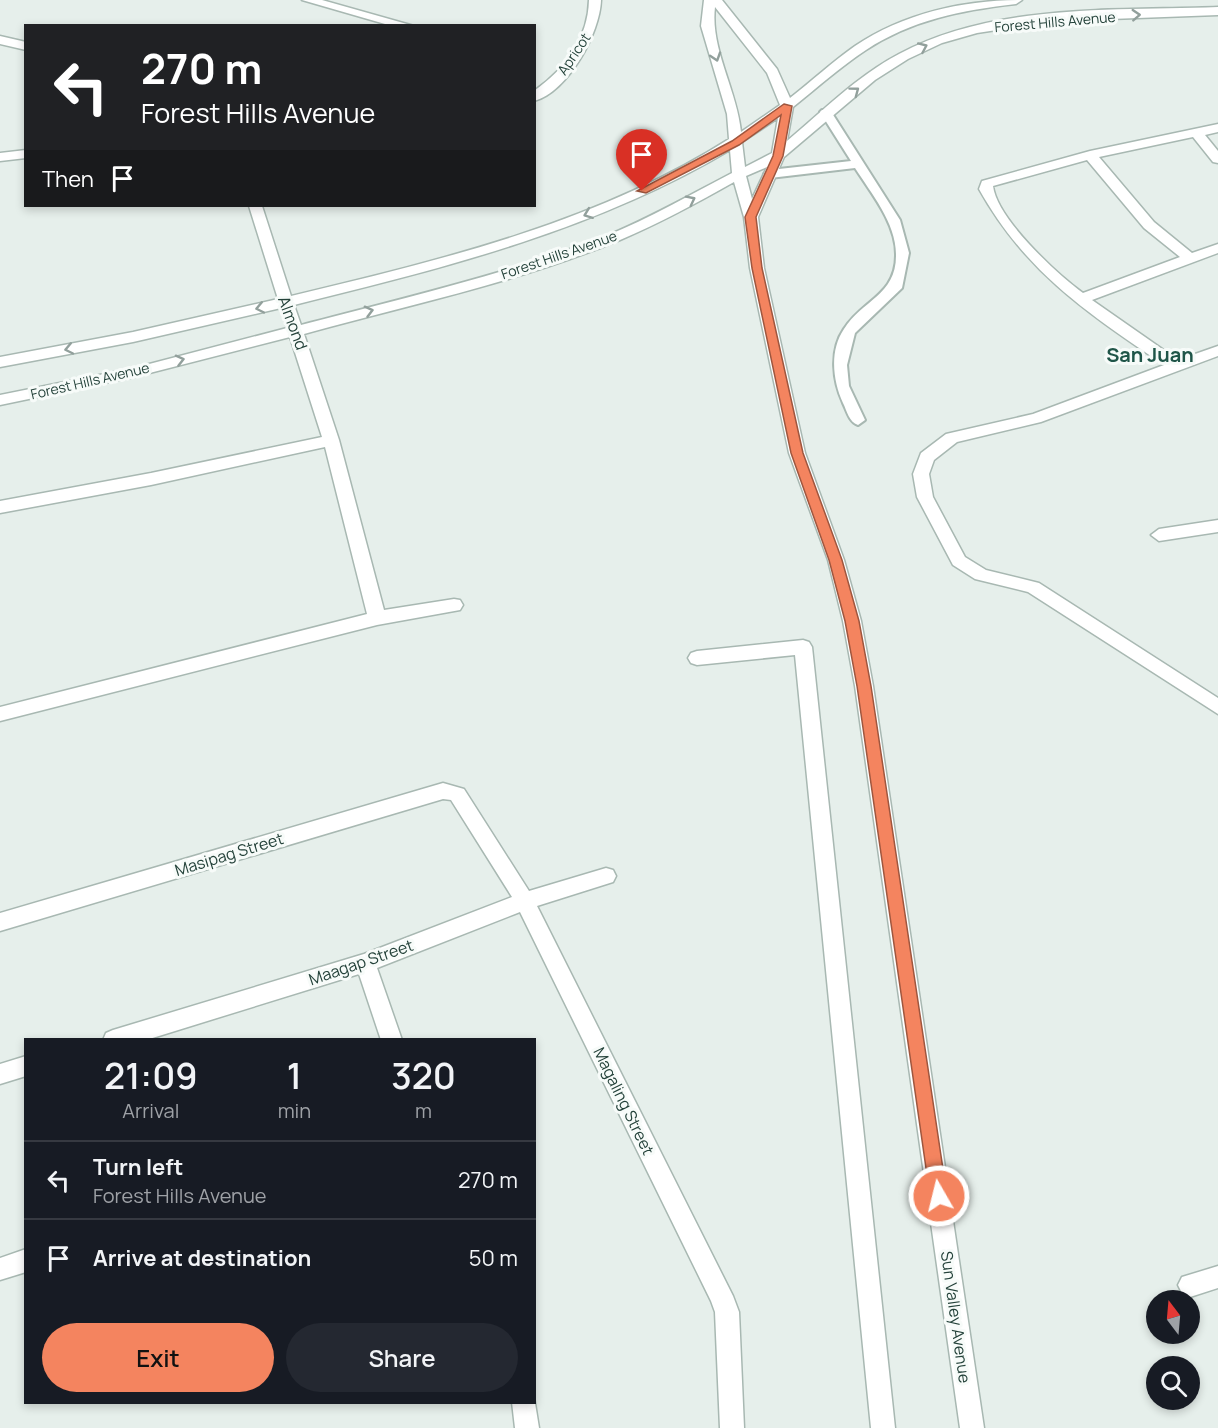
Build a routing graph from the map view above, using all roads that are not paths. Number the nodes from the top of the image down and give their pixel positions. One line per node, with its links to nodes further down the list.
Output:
1 (308, 0): 8 (street)
2 (595, 0): 12 (street, Apricot)
3 (710, 0): 17 (street, Sun Valley Avenue, one-way to 17)
4 (716, 0): 13 (street)
5 (1016, 0): 6 (street, Forest Hills Avenue)
6 (950, 5): 9 (street); 13 (street, Forest Hills Avenue)
7 (1218, 11): 9 (street, Forest Hills Avenue, one-way to 7)
8 (400, 24)
9 (973, 31): 14 (street, Forest Hills Avenue, one-way to 9)
10 (0, 40): 11 (street)
11 (24, 46)
12 (536, 96)
13 (787, 106): 17 (street, Forest Hills Avenue); 20 (street)
14 (826, 112): 20 (street, Forest Hills Avenue); 23 (lane)
15 (1218, 128): 16 (street)
16 (1195, 131): 19 (street); 22 (street)
17 (735, 143): 25 (street, Sun Valley Avenue); 31 (street, Forest Hills Avenue, one-way to 31)
18 (24, 154): 21 (street)
19 (1090, 155): 29 (street); 30 (street)
20 (778, 156): 24 (street); 25 (street, Forest Hills Avenue)
21 (0, 157)
22 (1218, 159)
23 (858, 164): 24 (lane); 37 (lane)
24 (770, 174): 27 (street)
25 (739, 175): 27 (street, Sun Valley Avenue); 32 (street, Forest Hills Avenue, one-way to 25)
26 (255, 207): 31 (street, Almond)
27 (751, 217): 64 (street, Sun Valley Avenue)
28 (1218, 248): 29 (street)
29 (1189, 258): 30 (street)
30 (1079, 300): 35 (street)
31 (285, 303): 32 (street, Almond); 34 (street, Forest Hills Avenue, one-way to 34)
32 (297, 331): 36 (street, Forest Hills Avenue, one-way to 32); 38 (street, Almond)
33 (1218, 351): 35 (street)
34 (0, 362)
35 (1176, 366): 45 (street)
36 (0, 400)
37 (858, 420)
38 (331, 440): 39 (street); 43 (street, Almond)
39 (0, 507)
40 (1218, 526): 41 (street)
41 (1159, 535)
42 (454, 606): 43 (street)
43 (377, 618): 46 (street)
44 (697, 658): 63 (street)
45 (1218, 707)
46 (0, 714)
47 (458, 794): 49 (street, Magaling Street); 50 (street, Masipag Street)
48 (606, 876): 49 (street, Maagap Street)
49 (525, 902): 51 (street, Maagap Street); 62 (street, Magaling Street)
50 (0, 922)
51 (365, 963): 52 (street, Maagap Street); 53 (street)
52 (120, 1038)
53 (391, 1038)
54 (24, 1067): 55 (street)
55 (0, 1074)
56 (24, 1261): 57 (street)
57 (0, 1269)
58 (1218, 1277): 59 (street)
59 (1190, 1285)
60 (525, 1404): 61 (street)
61 (527, 1428)
62 (732, 1428)
63 (883, 1428)
64 (972, 1428)

